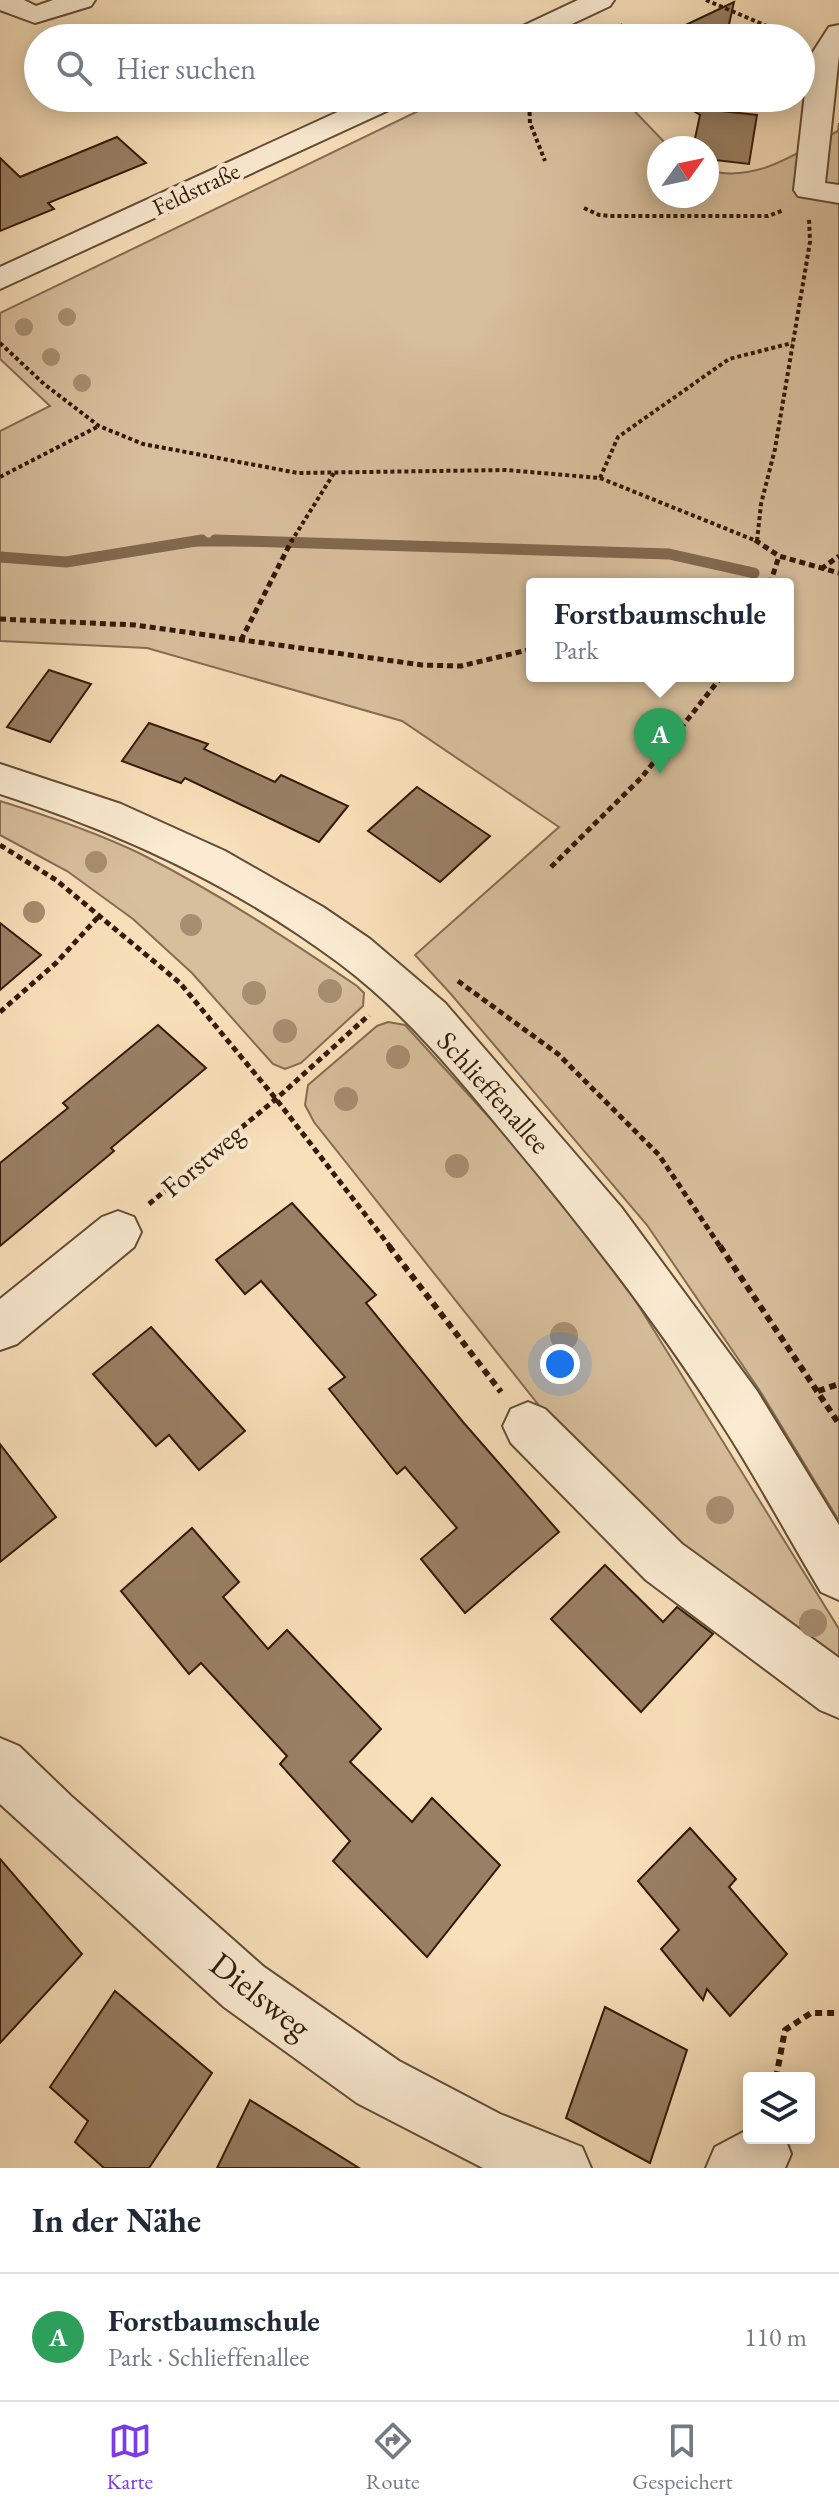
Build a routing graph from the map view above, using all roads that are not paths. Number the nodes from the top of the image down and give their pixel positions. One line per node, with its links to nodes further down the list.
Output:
1 (1, 0): 2 (street)
2 (81, 0)
3 (600, 0): 4 (street)
4 (549, 24)
5 (839, 33): 7 (street)
6 (362, 112): 8 (street, Feldstraße)
7 (839, 194)
8 (0, 279)
9 (0, 779): 13 (street, Schlieffenallee)
10 (118, 1232): 11 (street)
11 (0, 1328)
12 (528, 1426): 14 (street)
13 (839, 1574)
14 (839, 1691)
15 (0, 1765): 16 (street, Dielsweg)
16 (561, 2168)

